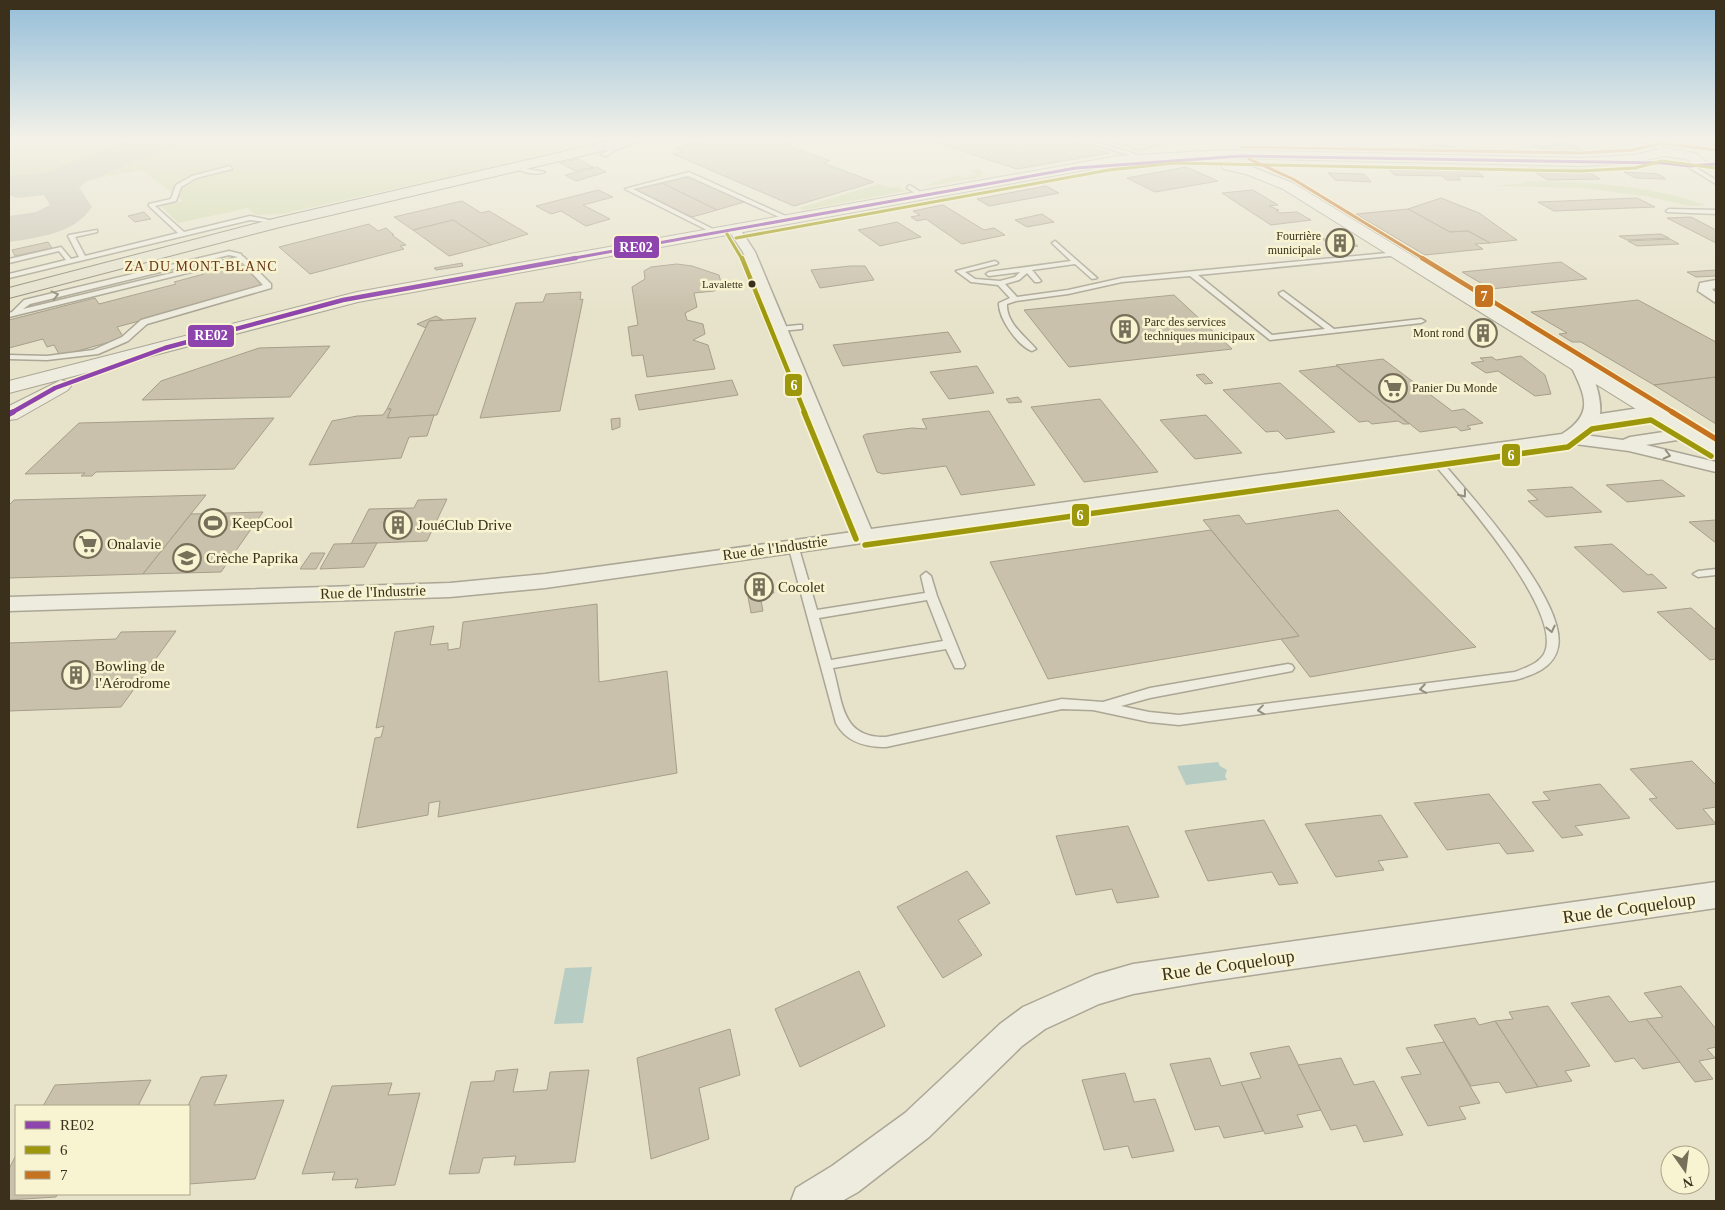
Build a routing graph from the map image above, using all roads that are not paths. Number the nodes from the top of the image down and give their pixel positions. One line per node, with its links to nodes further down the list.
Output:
1 (175, 196): 14 (lane)
2 (390, 196): 10 (main road)
3 (643, 196): 13 (lane)
4 (737, 196): 9 (lane)
5 (914, 196): 9 (street)
6 (1315, 196): 16 (street)
7 (1669, 211): 8 (lane)
8 (1716, 212)
9 (788, 219): 11 (street)
10 (277, 223): 14 (lane); 30 (main road)
11 (734, 229): 13 (street); 37 (street)
12 (95, 231): 17 (lane)
13 (715, 232): 39 (street)
14 (182, 234): 17 (lane)
15 (1055, 243): 20 (lane)
16 (1398, 254): 23 (lane); 43 (street)
17 (83, 259): 19 (lane)
18 (9, 261): 19 (lane)
19 (70, 262): 25 (lane)
20 (1077, 262): 22 (lane); 26 (lane)
21 (995, 263): 28 (lane)
22 (1027, 270): 24 (lane); 27 (lane); 28 (lane)
23 (1190, 273): 32 (lane); 38 (lane)
24 (989, 274)
25 (9, 276)
26 (1094, 278)
27 (1037, 281)
28 (1000, 283): 32 (lane)
29 (1716, 284): 33 (street)
30 (9, 292)
31 (1283, 293): 38 (lane)
32 (1015, 299): 40 (lane)
33 (1716, 300)
34 (10, 315): 42 (lane)
35 (1421, 321): 38 (lane)
36 (799, 327): 37 (lane)
37 (780, 329): 56 (street)
38 (1332, 331)
39 (166, 348): 42 (street); 48 (street)
40 (1032, 349)
41 (9, 356): 42 (lane)
42 (99, 358): 44 (street)
43 (1579, 366): 47 (street); 49 (street)
44 (55, 376): 45 (street); 46 (street)
45 (9, 382)
46 (9, 387)
47 (1653, 411): 49 (street); 50 (street)
48 (9, 414)
49 (1588, 421): 51 (street)
50 (1690, 433): 52 (street, Rue de l'Industrie); 53 (street)
51 (1567, 438): 52 (street, Rue de l'Industrie); 54 (street, Rue de l'Industrie)
52 (1615, 444): 55 (street, Rue de l'Industrie, one-way to 55)
53 (1716, 449)
54 (1432, 456): 56 (street, Rue de l'Industrie); 68 (lane, one-way to 68)
55 (1716, 467)
56 (864, 536): 57 (street, Rue de l'Industrie)
57 (793, 545): 62 (street, Rue de l'Industrie); 63 (lane)
58 (1716, 572): 59 (lane)
59 (1698, 574)
60 (926, 576): 61 (lane)
61 (931, 596): 63 (lane); 64 (lane)
62 (9, 604)
63 (812, 615): 66 (lane)
64 (950, 644): 65 (lane); 66 (lane)
65 (959, 664)
66 (826, 665): 68 (lane)
67 (1288, 668): 68 (lane)
68 (1106, 706)
69 (1716, 895): 70 (street, Rue de Coqueloup)
70 (809, 1201)

